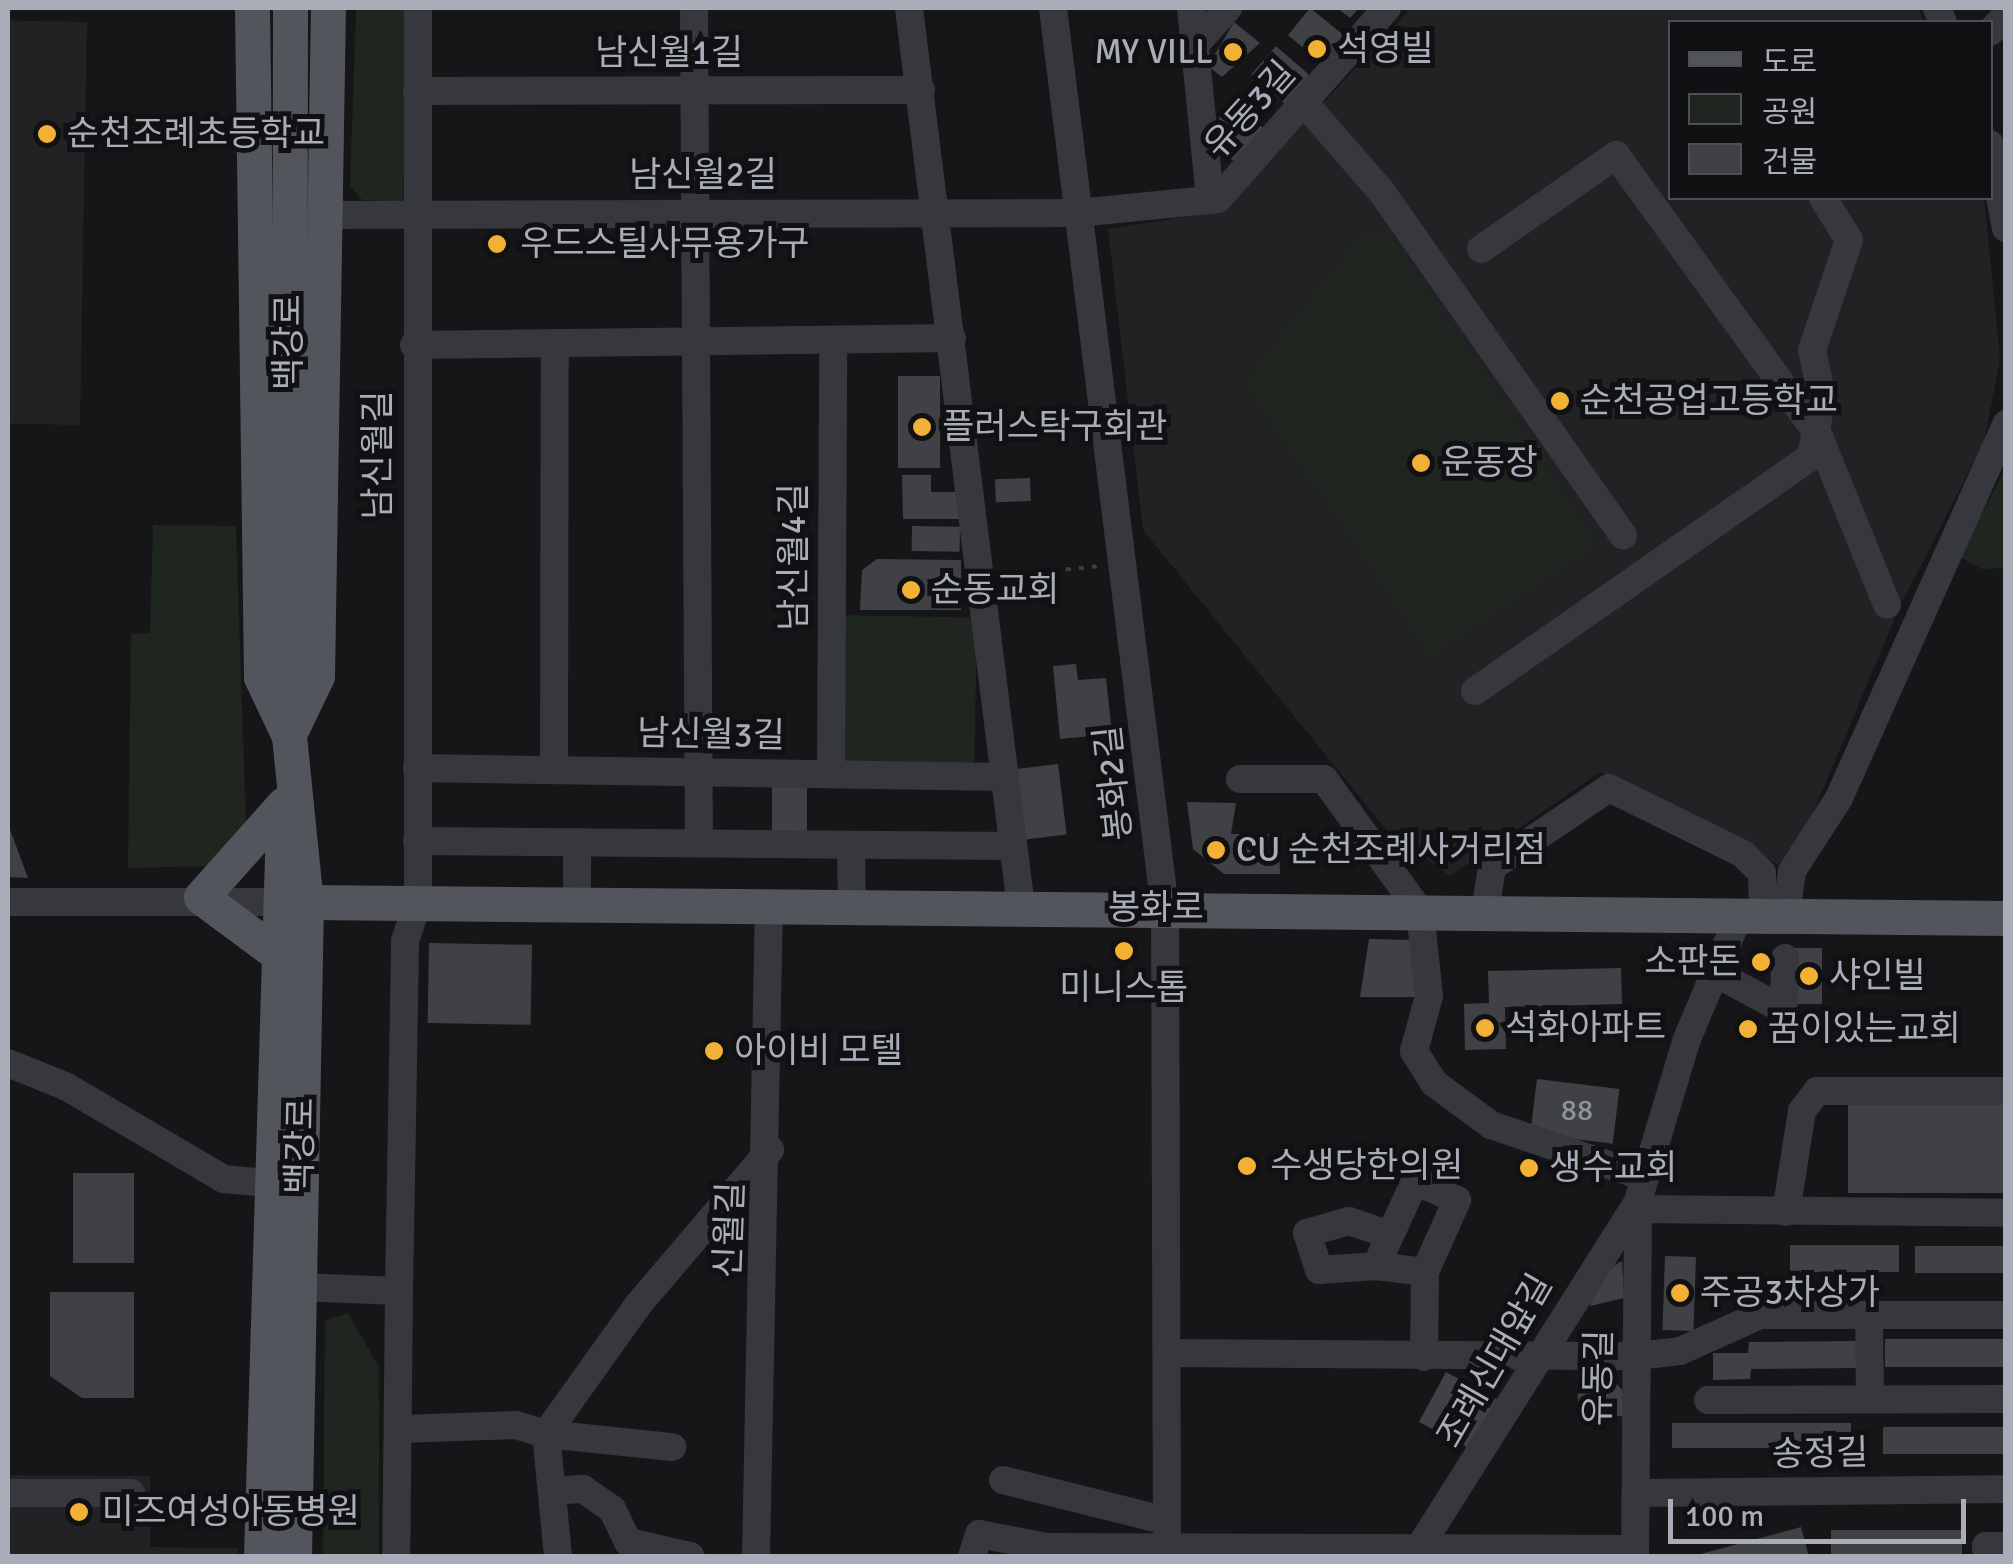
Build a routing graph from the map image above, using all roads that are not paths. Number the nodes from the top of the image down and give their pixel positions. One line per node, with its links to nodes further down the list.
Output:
1 (252, 8): 36 (main road)
2 (290, 8): 36 (main road, 백강로)
3 (328, 8): 22 (main road)
4 (418, 8): 14 (street, 남신월길)
5 (694, 8): 12 (street)
6 (909, 8): 13 (street)
7 (1053, 8): 20 (street, 봉화2길)
8 (1191, 8): 11 (street)
9 (1228, 8): 11 (street)
10 (1387, 8): 15 (street, 유동3길)
11 (1195, 45): 17 (street)
12 (694, 90): 13 (street, 남신월1길); 14 (street, 남신월1길); 19 (street)
13 (922, 90): 21 (street)
14 (417, 91): 23 (street, 남신월길)
15 (1307, 106): 17 (street, 유동3길); 33 (street)
16 (1993, 160): 24 (street)
17 (1210, 200): 20 (street, 유동3길)
18 (1824, 200): 32 (street)
19 (694, 212): 21 (street, 남신월2길); 23 (street, 남신월2길); 28 (street)
20 (1078, 212): 21 (street, 남신월2길); 57 (street, 봉화2길)
21 (938, 213): 26 (street)
22 (327, 215): 23 (street, 남신월2길); 36 (main road)
23 (414, 215): 30 (street, 남신월길)
24 (2006, 228)
25 (1481, 249): 32 (street)
26 (952, 338): 27 (street); 41 (street)
27 (833, 340): 28 (street); 40 (street, 남신월4길)
28 (697, 341): 29 (street); 39 (street)
29 (555, 343): 30 (street); 38 (street)
30 (414, 345): 37 (street, 남신월길)
31 (2006, 424): 60 (street)
32 (1818, 434): 34 (street); 35 (street)
33 (1623, 535)
34 (1887, 605)
35 (1474, 691)
36 (289, 736): 43 (main road, 백강로); 50 (main road, 백강로)
37 (417, 768): 38 (street, 남신월3길); 44 (street, 남신월길)
38 (554, 770): 39 (street, 남신월3길)
39 (698, 772): 40 (street, 남신월3길); 46 (street)
40 (831, 774): 41 (street, 남신월3길)
41 (1005, 776): 48 (street)
42 (1240, 779): 58 (street)
43 (284, 804): 49 (main road); 50 (main road, 백강로)
44 (417, 840): 45 (street); 52 (street, 남신월길)
45 (577, 842): 46 (street); 53 (street)
46 (699, 843): 47 (street)
47 (852, 845): 48 (street); 55 (street)
48 (1014, 846): 56 (street)
49 (201, 897): 50 (street); 51 (street); 62 (main road)
50 (291, 901): 52 (main road, 봉화로); 62 (main road, 백강로); 75 (main road, 백강로)
51 (8, 902)
52 (418, 902): 53 (main road, 봉화로); 76 (street, 남신월길)
53 (578, 904): 54 (main road, 봉화로)
54 (769, 905): 55 (main road, 봉화로); 67 (street, 신월길)
55 (852, 906): 56 (main road, 봉화로)
56 (1021, 907): 57 (main road, 봉화로)
57 (1165, 908): 58 (main road, 봉화로); 79 (street, 봉화2길)
58 (1420, 912): 59 (main road, 봉화로); 69 (street)
59 (1485, 912): 60 (main road, 봉화로); 60 (street)
60 (1763, 915): 61 (main road, 봉화로); 64 (street)
61 (2006, 918)
62 (275, 952): 68 (main road, 백강로)
63 (1785, 958): 64 (street)
64 (1715, 973): 69 (street)
65 (8, 1064): 68 (street)
66 (2006, 1091): 70 (street)
67 (770, 1150): 87 (street); 104 (street, 신월길)
68 (268, 1183): 99 (main road, 백강로)
69 (1641, 1196): 70 (street); 80 (street, 유동길); 82 (street, 조례신대앞길)
70 (1786, 1212): 71 (street)
71 (2006, 1213)
72 (1390, 1235): 73 (street); 73 (street); 74 (street)
73 (1376, 1266): 74 (street)
74 (1425, 1272): 81 (street)
75 (299, 1288): 76 (street); 100 (main road, 백강로)
76 (399, 1291): 86 (street, 남신월길)
77 (1868, 1315): 78 (street); 80 (street); 85 (street)
78 (2006, 1315)
79 (1166, 1353): 81 (street); 96 (street, 봉화2길)
80 (1637, 1356): 82 (street); 94 (street, 유동길)
81 (1424, 1357): 82 (street)
82 (1540, 1359): 97 (street, 조례신대앞길)
83 (2006, 1399): 85 (street)
84 (1708, 1400): 85 (street)
85 (1870, 1400)
86 (400, 1429): 87 (street); 101 (street, 남신월길)
87 (546, 1434): 88 (street); 91 (street)
88 (672, 1448)
89 (1003, 1480): 96 (street)
90 (2006, 1489): 94 (street, 송정길)
91 (552, 1492): 102 (street); 103 (street)
92 (8, 1493): 93 (street)
93 (132, 1493)
94 (1636, 1494): 98 (street, 유동길)
95 (2006, 1546): 106 (street)
96 (1168, 1547): 97 (street); 105 (street)
97 (1417, 1551): 98 (street)
98 (1635, 1553)
99 (261, 1556)
100 (294, 1556)
101 (396, 1556)
102 (558, 1556)
103 (690, 1556)
104 (756, 1556)
105 (972, 1556)
106 (1987, 1556)

